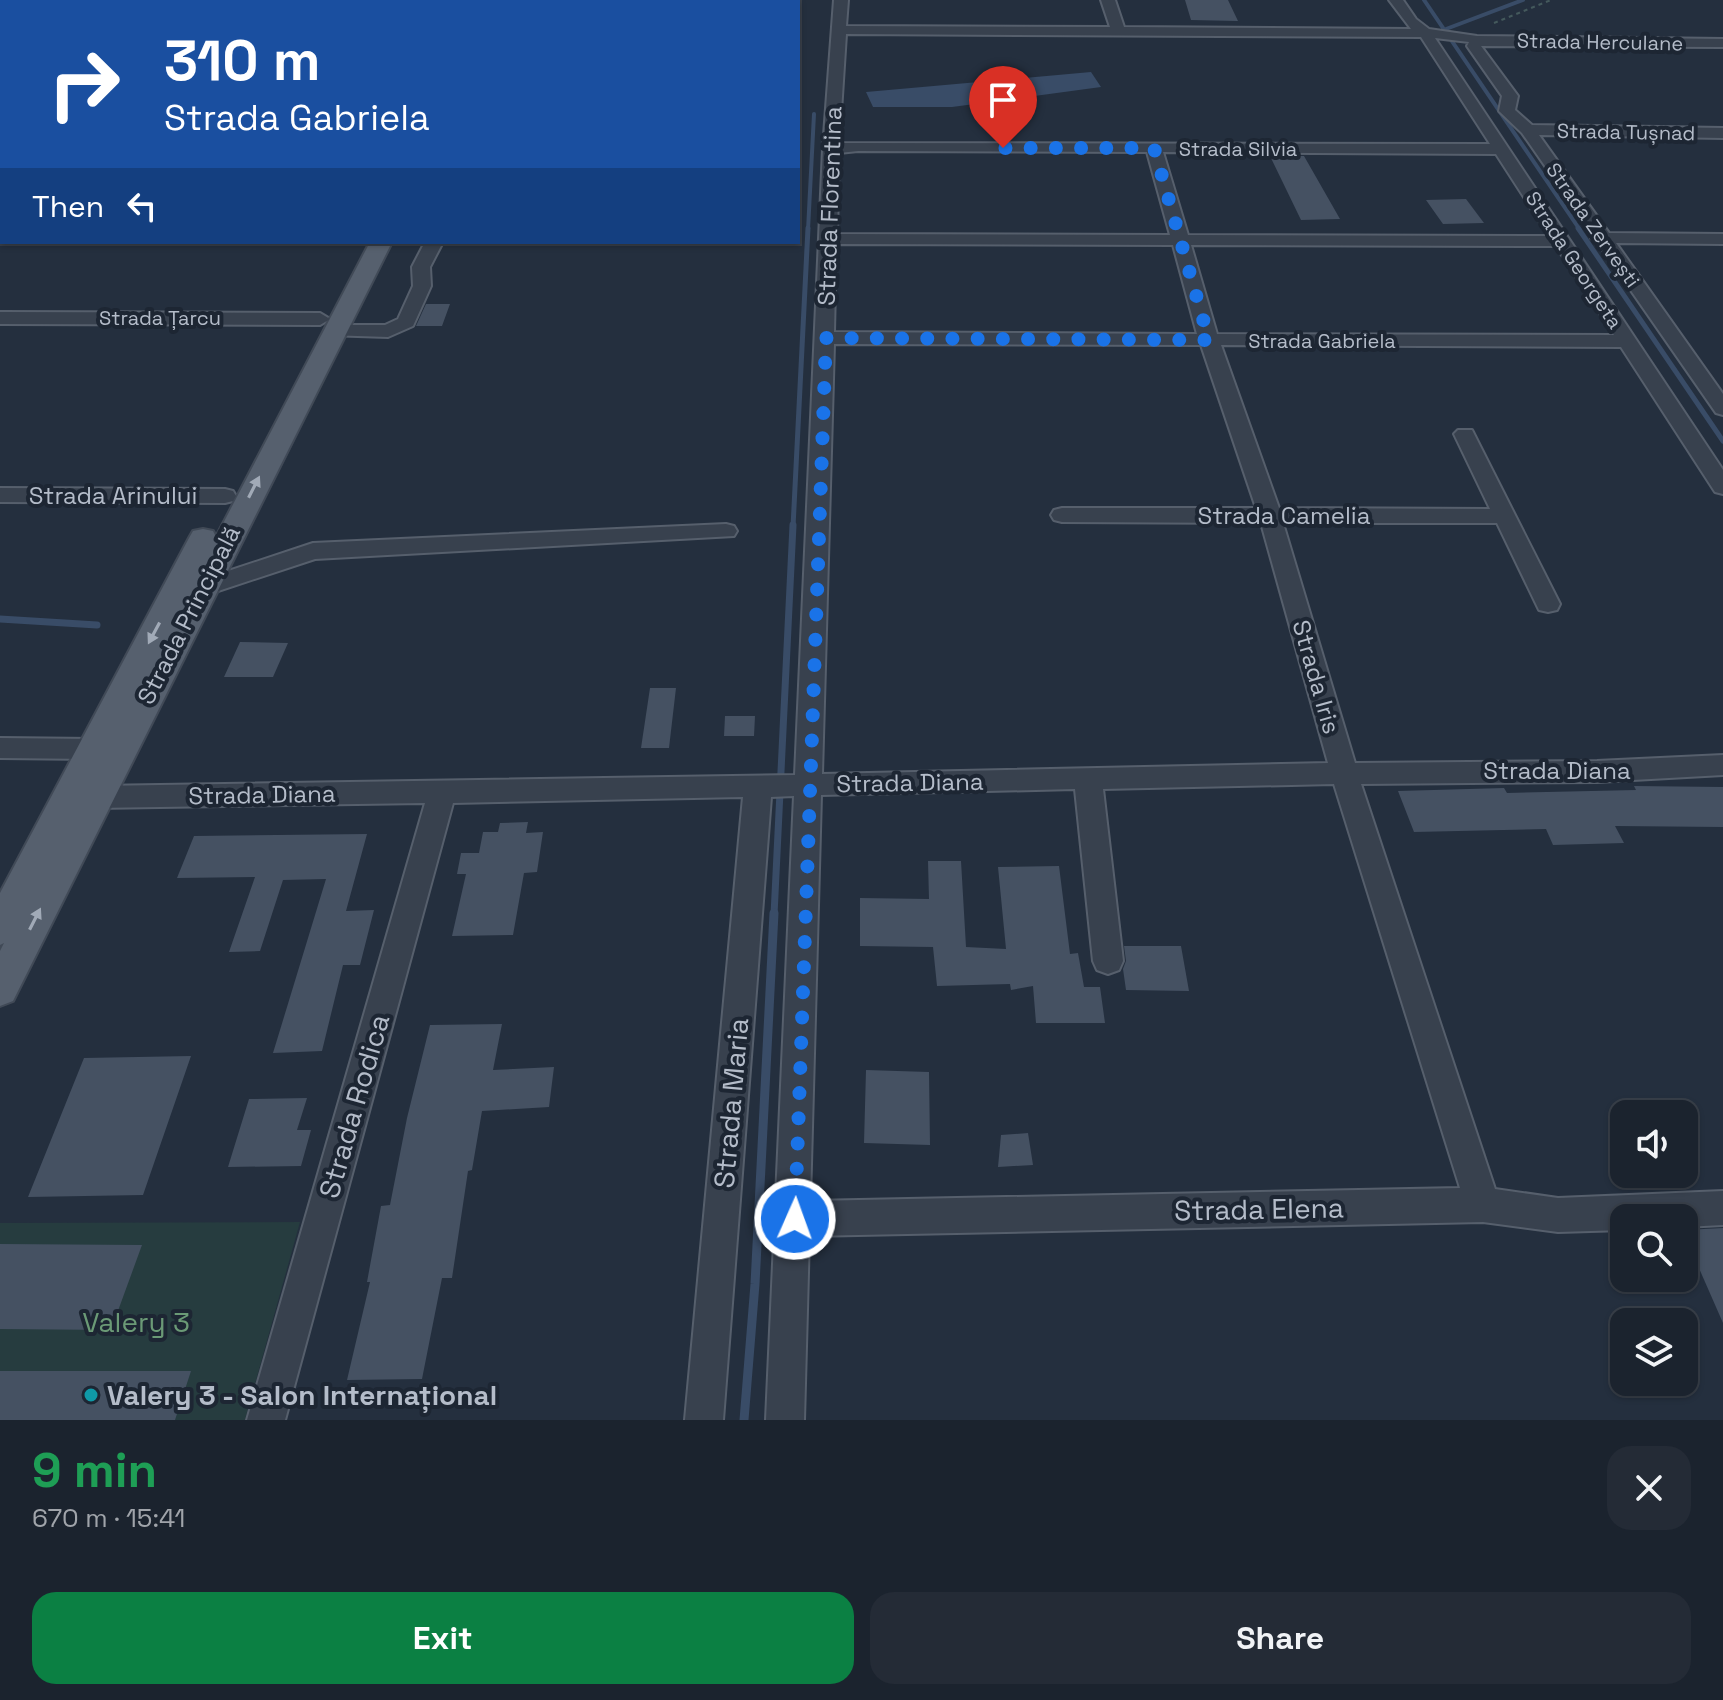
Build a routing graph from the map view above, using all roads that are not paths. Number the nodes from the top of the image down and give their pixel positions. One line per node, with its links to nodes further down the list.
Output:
1 (841, 0): 4 (street, Strada Florentina)
2 (1108, 0): 5 (street)
3 (1396, 0): 6 (street, Strada Georgeta)
4 (840, 30): 5 (street, Strada Herculane); 12 (street, Strada Florentina)
5 (1118, 31): 6 (street, Strada Herculane)
6 (1425, 33): 7 (street, Strada Herculane); 13 (street, Strada Georgeta)
7 (1477, 40): 8 (street, Strada Herculane); 9 (street, Strada Zervești)
8 (1723, 43)
9 (1528, 130): 10 (street, Strada Tușnad); 14 (street, Strada Zervești)
10 (1723, 133)
11 (1154, 148): 12 (street, Strada Silvia); 13 (street, Strada Silvia); 17 (street, Strada Iris)
12 (831, 149): 15 (street, Strada Florentina)
13 (1501, 149): 18 (street, Strada Georgeta)
14 (1600, 238): 16 (street); 27 (street, Strada Zervești)
15 (829, 239): 17 (street); 24 (street, Strada Florentina)
16 (1723, 239)
17 (1180, 240): 18 (street); 25 (street, Strada Iris)
18 (1562, 241): 26 (street, Strada Georgeta)
19 (359, 244): 23 (main road, Strada Principală)
20 (380, 244): 23 (main road, Strada Principală)
21 (433, 244): 23 (street, Strada Țarcu)
22 (0, 318): 23 (street, Strada Țarcu)
23 (327, 325): 31 (main road, Strada Principală); 36 (main road, Strada Principală, one-way to 23)
24 (826, 338): 25 (street, Strada Gabriela); 44 (street, Strada Florentina)
25 (1209, 340): 26 (street, Strada Gabriela); 33 (street, Strada Iris)
26 (1627, 341): 29 (street, Strada Georgeta)
27 (1723, 409)
28 (1465, 434): 34 (street)
29 (1723, 487)
30 (0, 495): 31 (street, Strada Arinului)
31 (225, 496): 39 (main road, Strada Principală, one-way to 39)
32 (1062, 515): 33 (street, Strada Camelia)
33 (1270, 516): 34 (street, Strada Camelia); 41 (street, Strada Iris)
34 (1506, 516): 37 (street)
35 (726, 531): 36 (street)
36 (203, 588): 46 (main road, Strada Principală)
37 (1548, 604)
38 (0, 748): 39 (street)
39 (93, 749): 47 (main road, Strada Principală)
40 (1723, 765): 41 (street, Strada Diana)
41 (1344, 772): 42 (street, Strada Diana); 50 (street, Strada Iris)
42 (1088, 779): 44 (street, Strada Diana); 48 (street)
43 (764, 785): 44 (street, Strada Diana); 45 (street, Strada Diana); 54 (street, Strada Maria)
44 (804, 786): 52 (street, Strada Florentina)
45 (442, 792): 46 (street, Strada Diana); 53 (street, Strada Rodica)
46 (96, 797): 49 (main road, Strada Principală, one-way to 46)
47 (0, 929)
48 (1108, 961)
49 (0, 989)
50 (1483, 1205): 51 (street, Strada Elena); 52 (street, Strada Elena)
51 (1723, 1208)
52 (795, 1219): 55 (street, Strada Florentina)
53 (266, 1420)
54 (704, 1420)
55 (785, 1420)

